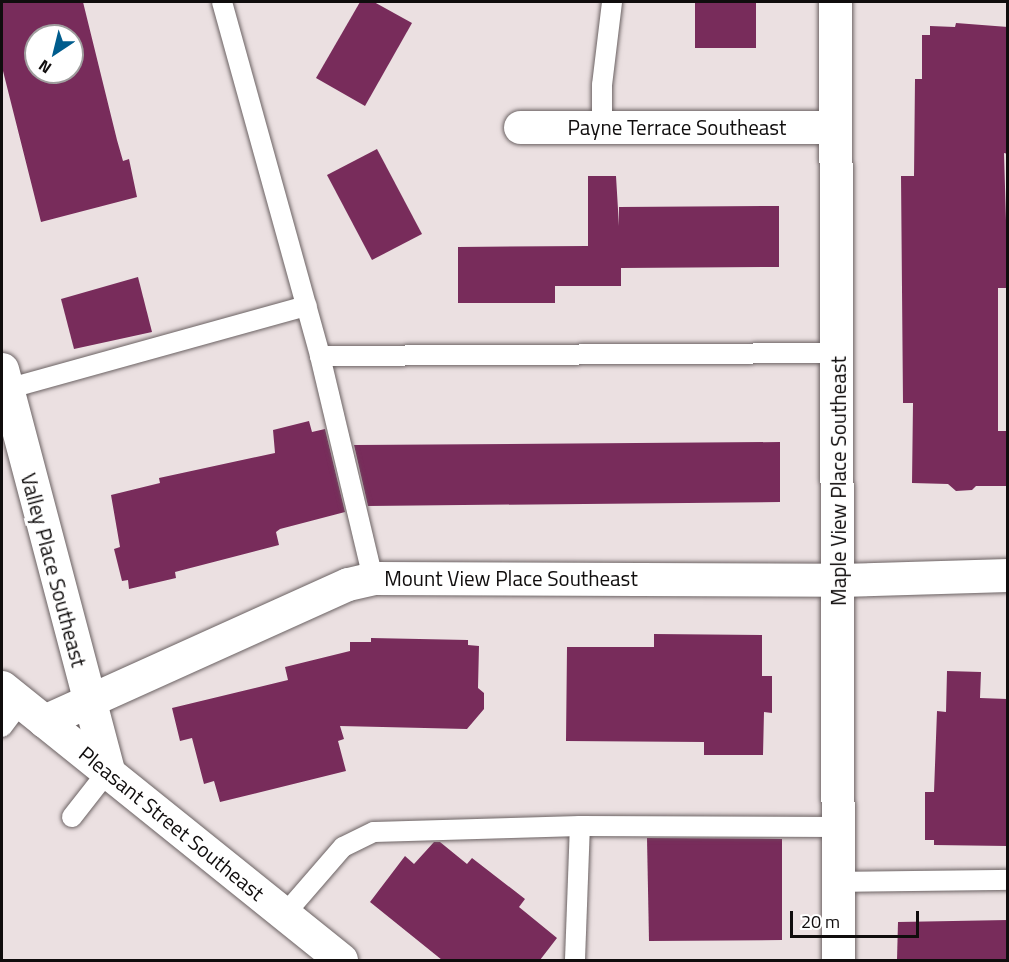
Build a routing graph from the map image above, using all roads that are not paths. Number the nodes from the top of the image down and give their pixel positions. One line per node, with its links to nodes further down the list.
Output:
1 (222, 2): 7 (lane)
2 (612, 2): 5 (lane)
3 (835, 2): 6 (street, Maple View Place Southeast)
4 (520, 127): 5 (street, Payne Terrace Southeast)
5 (602, 128): 6 (street, Payne Terrace Southeast)
6 (833, 128): 8 (street, Maple View Place Southeast)
7 (307, 306): 9 (lane); 10 (lane)
8 (837, 353): 9 (lane); 13 (street, Maple View Place Southeast)
9 (320, 356): 12 (lane)
10 (4, 379): 14 (street, Valley Place Southeast)
11 (1008, 575): 13 (street, Mount View Place Southeast)
12 (373, 578): 13 (street, Mount View Place Southeast); 14 (street, Mount View Place Southeast)
13 (839, 580): 19 (street, Maple View Place Southeast)
14 (89, 702): 15 (street, Mount View Place Southeast); 16 (street, Valley Place Southeast)
15 (17, 709): 16 (street, Pleasant Street Southeast)
16 (108, 771): 17 (lane); 22 (street, Pleasant Street Southeast)
17 (72, 818)
18 (580, 826): 19 (lane); 22 (lane); 24 (lane)
19 (838, 827): 21 (street, Maple View Place Southeast)
20 (1008, 880): 21 (lane)
21 (839, 882): 25 (street, Maple View Place Southeast)
22 (284, 915): 23 (street, Pleasant Street Southeast)
23 (341, 960)
24 (575, 960)
25 (838, 960)

